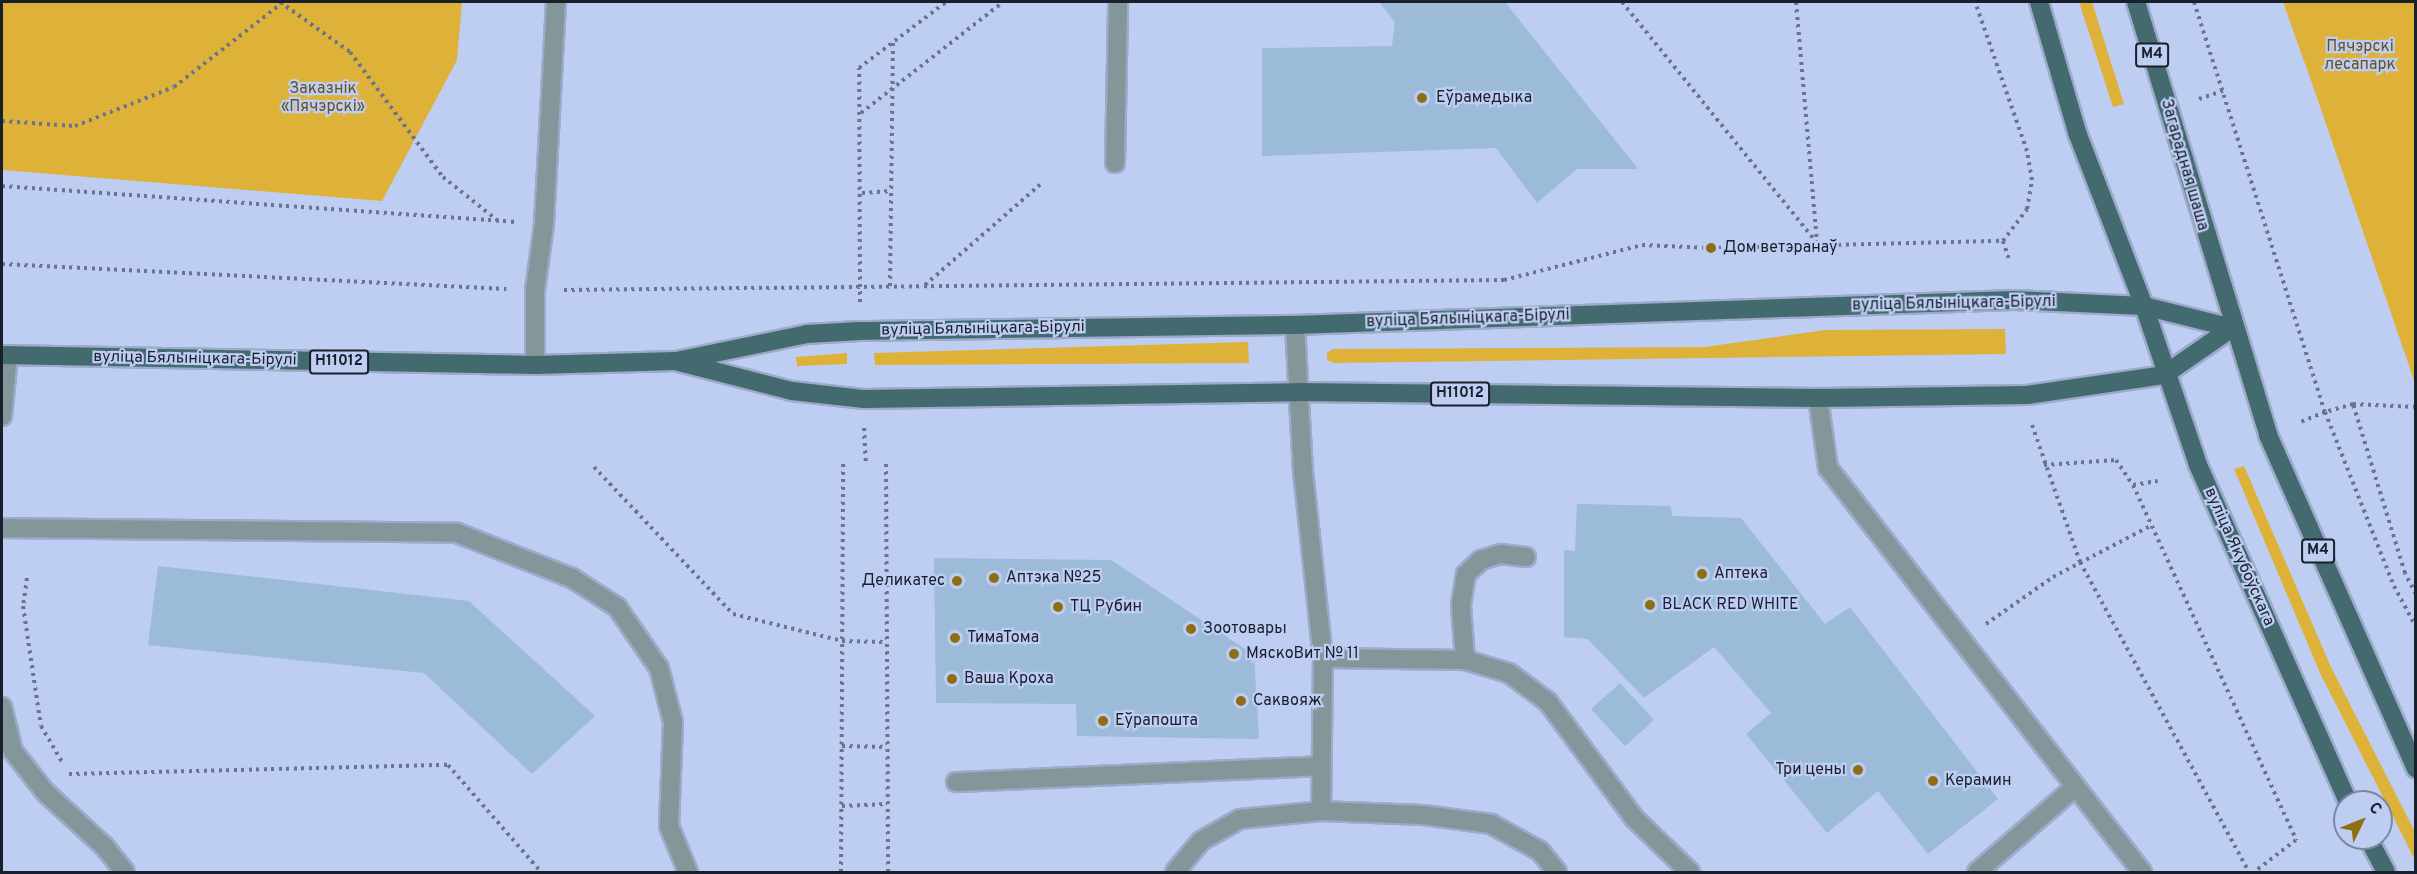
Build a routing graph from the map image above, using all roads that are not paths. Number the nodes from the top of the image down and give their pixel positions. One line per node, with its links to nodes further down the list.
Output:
1 (556, 2): 11 (street)
2 (1118, 2): 5 (street)
3 (2039, 2): 6 (main road)
4 (2136, 2): 8 (main road, Загарадная шаша / М4)
5 (1115, 163)
6 (2144, 306): 7 (main road, вуліца Бялыніцкага-Бірулі / Н11012); 8 (main road, вуліца Бялыніцкага-Бірулі / Н11012); 12 (main road, вуліца Якубоўскага)
7 (1295, 325): 10 (main road, вуліца Бялыніцкага-Бірулі / Н11012); 13 (street)
8 (2232, 328): 12 (main road, вуліца Бялыніцкага-Бірулі / Н11012); 22 (main road, М4)
9 (5, 356): 11 (main road, вуліца Бялыніцкага-Бірулі / Н11012); 15 (street)
10 (676, 361): 11 (main road, вуліца Бялыніцкага-Бірулі / Н11012); 13 (main road, вуліца Бялыніцкага-Бірулі / Н11012)
11 (535, 365)
12 (2164, 375): 14 (main road, вуліца Бялыніцкага-Бірулі / Н11012); 25 (main road, вуліца Якубоўскага)
13 (1297, 392): 14 (main road, вуліца Бялыніцкага-Бірулі / Н11012); 18 (street)
14 (1818, 398): 24 (street)
15 (2, 416)
16 (2, 528): 29 (street)
17 (1527, 557): 19 (street)
18 (1323, 658): 19 (street); 21 (street)
19 (1465, 660): 32 (street)
20 (2, 707): 28 (street)
21 (1322, 766): 23 (street); 26 (street)
22 (2415, 769)
23 (956, 782)
24 (2075, 787): 33 (street); 34 (street)
25 (2343, 790)
26 (1322, 811): 30 (street); 31 (street)
27 (2374, 850): 35 (main road)
28 (125, 873)
29 (688, 873)
30 (1175, 873)
31 (1557, 873)
32 (1690, 873)
33 (1977, 873)
34 (2142, 873)
35 (2386, 873)

